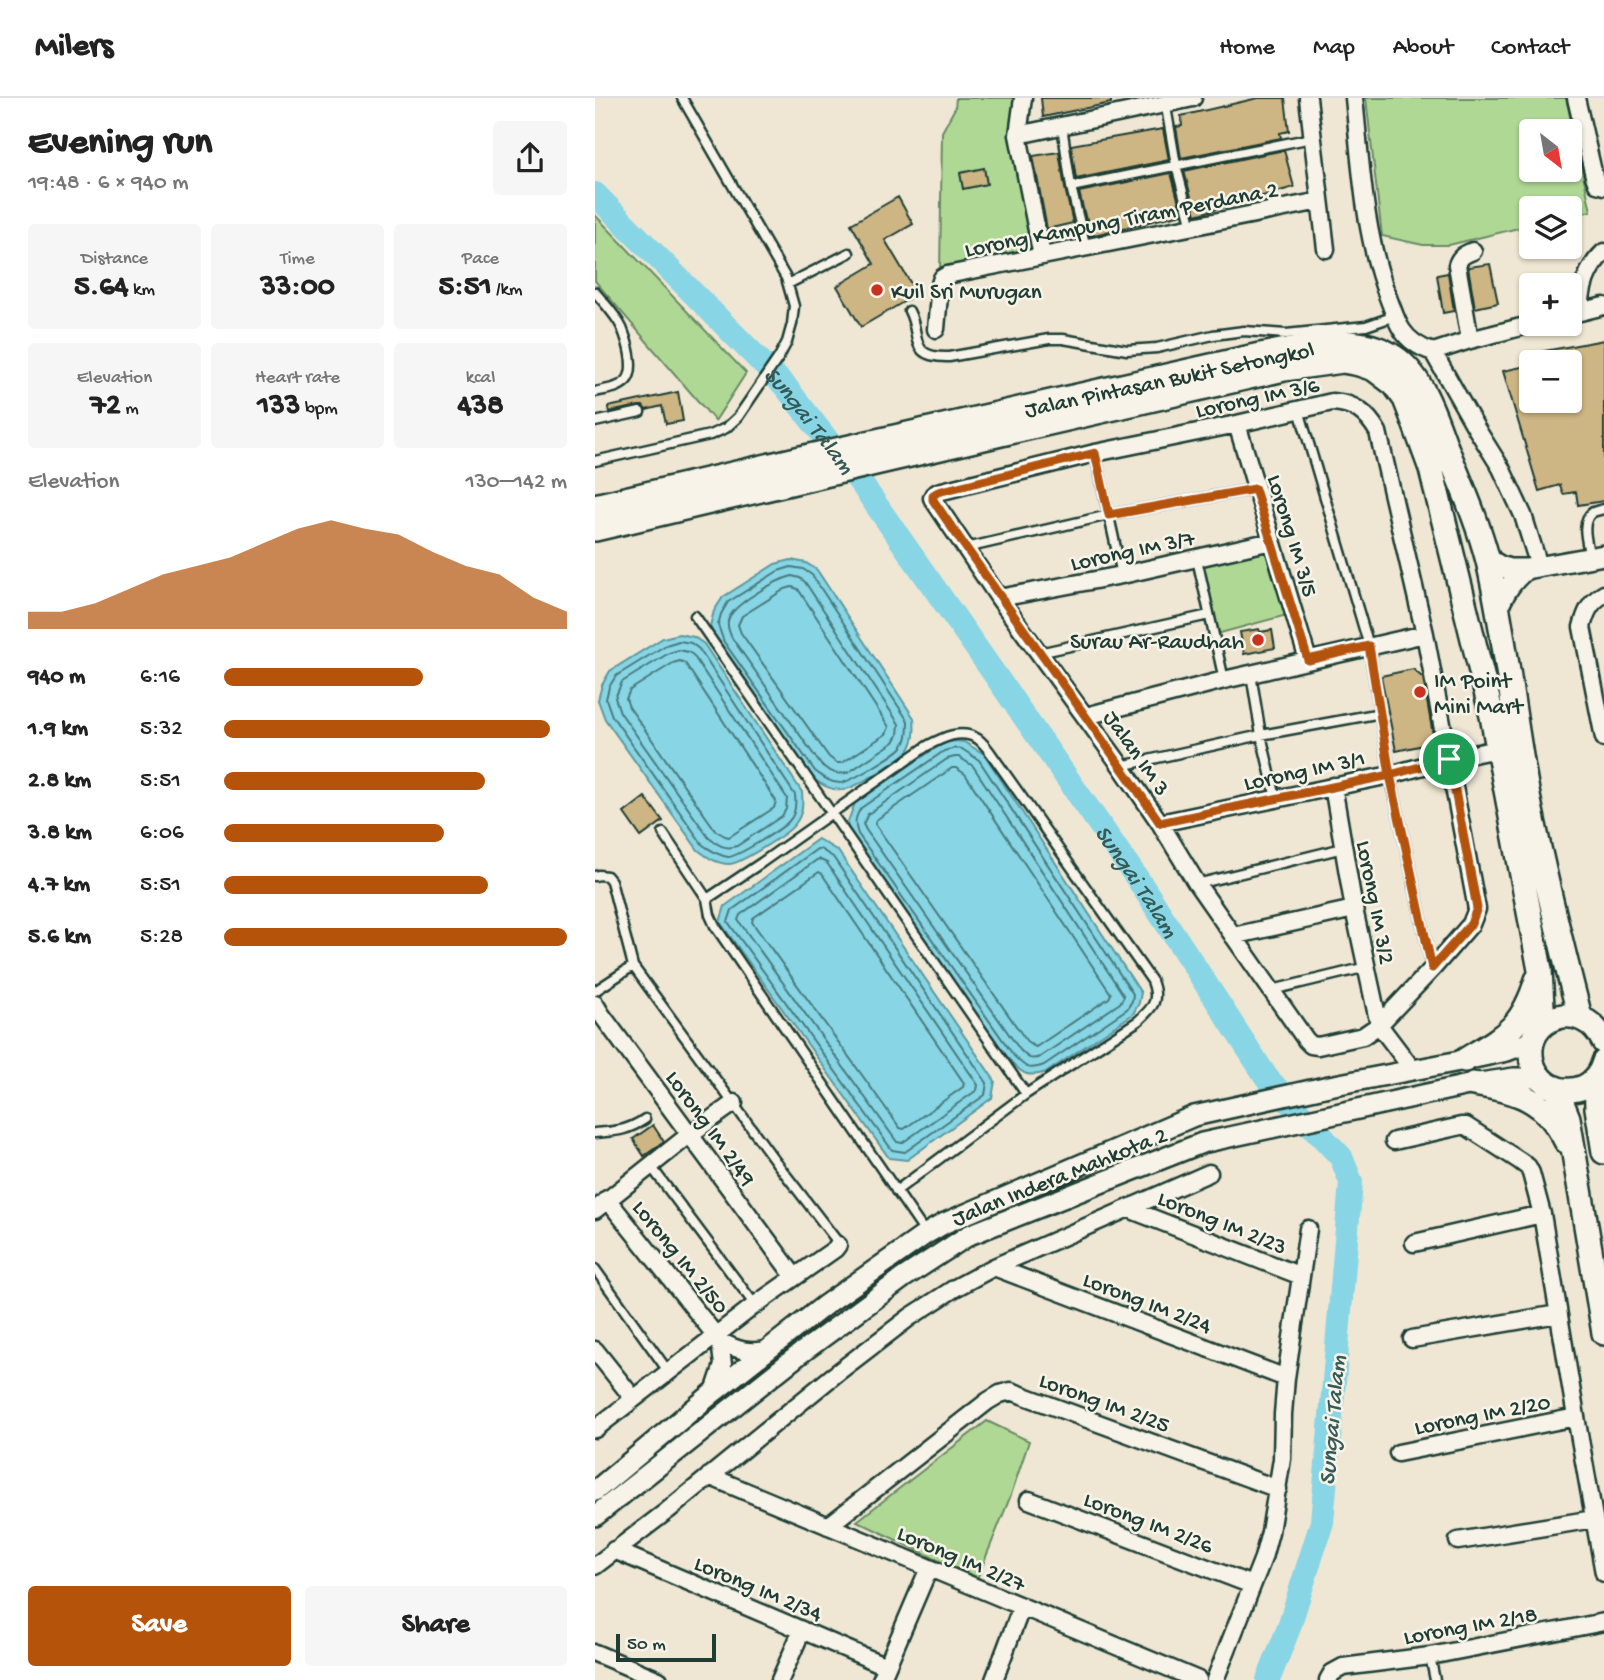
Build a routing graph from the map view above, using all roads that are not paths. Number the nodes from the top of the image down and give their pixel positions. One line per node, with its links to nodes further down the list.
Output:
1 (682, 98): 22 (lane)
2 (1023, 98): 9 (street)
3 (1193, 98): 7 (street)
4 (1308, 98): 10 (street)
5 (1354, 98): 28 (street)
6 (1576, 98): 12 (street)
7 (1165, 101): 8 (street); 11 (lane)
8 (1062, 126): 9 (street); 13 (lane)
9 (1017, 135): 21 (street)
10 (1312, 138): 11 (lane); 14 (street)
11 (1176, 165): 13 (lane); 15 (lane)
12 (1601, 185)
13 (1071, 187): 16 (lane)
14 (1320, 201): 15 (street, Lorong Kampung Tiram Perdana 2); 17 (street)
15 (1192, 227): 16 (street, Lorong Kampung Tiram Perdana 2)
16 (1086, 248): 21 (street, Lorong Kampung Tiram Perdana 2)
17 (1326, 249)
18 (1473, 251): 31 (street)
19 (1604, 252): 23 (street)
20 (849, 253): 22 (lane)
21 (1042, 256): 30 (street, Lorong Kampung Tiram Perdana 2)
22 (788, 284): 40 (lane)
23 (1582, 288)
24 (595, 292): 33 (lane)
25 (1604, 306): 27 (street)
26 (909, 311): 28 (lane)
27 (1582, 311)
28 (1395, 316): 32 (street)
29 (1519, 328): 31 (street)
30 (936, 330)
31 (1470, 340): 32 (street)
32 (1433, 352): 52 (street)
33 (595, 392)
34 (1299, 410): 37 (street, Lorong IM 3/6); 59 (street, Lorong IM 3/6); 60 (lane)
35 (640, 412): 36 (lane)
36 (595, 422)
37 (1237, 424): 39 (street, Lorong IM 3/6); 41 (street, Lorong IM 3/5)
38 (881, 451): 43 (main road, Jalan Pintasan Bukit Setongkol); 46 (main road, Jalan Pintasan Bukit Setongkol); 50 (main road, Jalan Pintasan Bukit Setongkol); 69 (main road, Jalan Pintasan Bukit Setongkol)
39 (1095, 453): 42 (street, Lorong IM 3/6); 45 (lane)
40 (595, 458)
41 (1255, 489): 45 (lane); 47 (street, Lorong IM 3/5)
42 (933, 495): 48 (street, Jalan IM 3)
43 (595, 506)
44 (1604, 509): 49 (lane)
45 (1109, 515): 48 (lane); 53 (lane)
46 (595, 529)
47 (1272, 541): 51 (street, Lorong IM 3/7); 62 (street, Lorong IM 3/5)
48 (966, 548): 55 (street, Jalan IM 3)
49 (1597, 556): 52 (street)
50 (1487, 558): 52 (street); 56 (main road, Jalan Pintasan Bukit Setongkol)
51 (1197, 559): 53 (street, Lorong IM 3/7); 57 (lane)
52 (1533, 568): 56 (street)
53 (1122, 575): 55 (street, Lorong IM 3/7)
54 (1604, 594): 68 (street)
55 (999, 598): 61 (street, Jalan IM 3)
56 (1498, 608): 91 (main road, Jalan Pintasan Bukit Setongkol)
57 (1209, 615): 61 (lane); 64 (lane)
58 (695, 616): 75 (lane)
59 (1425, 634): 60 (street); 70 (street, Lorong IM 3/6)
60 (1369, 646): 62 (street); 65 (lane)
61 (1039, 653): 66 (street, Jalan IM 3)
62 (1308, 660): 63 (street)
63 (1251, 674): 64 (street); 67 (lane)
64 (1224, 680): 66 (street)
65 (1381, 713): 67 (lane); 72 (lane)
66 (1086, 716): 71 (street, Jalan IM 3)
67 (1261, 735): 71 (lane); 74 (lane)
68 (1604, 737)
69 (1497, 749): 70 (street, Lorong IM 3/1); 87 (main road, Jalan Pintasan Bukit Setongkol)
70 (1449, 759): 72 (street, Lorong IM 3/1); 86 (street, Lorong IM 3/6)
71 (1121, 766): 76 (street, Jalan IM 3)
72 (1390, 775): 73 (street, Lorong IM 3/1); 86 (lane)
73 (1333, 786): 74 (street, Lorong IM 3/1); 78 (street, Lorong IM 3/2)
74 (1276, 798): 76 (street, Lorong IM 3/1)
75 (832, 812): 81 (lane); 100 (lane); 100 (lane)
76 (1160, 823): 80 (street, Jalan IM 3)
77 (663, 833): 81 (lane)
78 (1343, 848): 80 (lane); 82 (street, Lorong IM 3/2)
79 (595, 876): 84 (lane)
80 (1197, 884): 83 (street, Jalan IM 3)
81 (707, 899): 110 (lane)
82 (1354, 909): 83 (street); 85 (street, Lorong IM 3/2)
83 (1233, 936): 88 (street, Jalan IM 3)
84 (633, 966): 89 (lane); 101 (lane)
85 (1367, 967): 88 (lane); 92 (street, Lorong IM 3/2)
86 (1432, 968): 92 (street, Lorong IM 3/6)
87 (1540, 970): 93 (main road, Jalan Pintasan Bukit Setongkol); 95 (main road)
88 (1272, 990): 92 (street, Jalan IM 3)
89 (595, 991)
90 (595, 1004): 104 (street, Lorong IM 2/49)
91 (1580, 1017): 93 (main road); 94 (main road)
92 (1379, 1025): 96 (street)
93 (1538, 1033): 95 (street, Jalan Indera Mahkota 2); 98 (main road, Jalan Pintasan Bukit Setongkol)
94 (1604, 1042)
95 (1465, 1060): 96 (street, Jalan Indera Mahkota 2)
96 (1413, 1070): 115 (street, Jalan Indera Mahkota 2)
97 (1600, 1070): 98 (main road); 106 (main road)
98 (1548, 1083): 99 (street, Jalan Indera Mahkota 2); 107 (main road, Jalan Pintasan Bukit Setongkol)
99 (1473, 1084): 107 (main road); 140 (street, Jalan Indera Mahkota 2)
100 (1026, 1094): 110 (lane)
101 (734, 1103): 104 (street); 117 (lane)
102 (645, 1119): 103 (lane)
103 (595, 1133)
104 (689, 1135): 108 (street); 120 (street, Lorong IM 2/49)
105 (1394, 1141): 113 (street)
106 (1604, 1152)
107 (1573, 1153): 124 (main road, Jalan Pintasan Bukit Setongkol)
108 (650, 1165): 111 (street); 122 (lane)
109 (1209, 1173): 112 (street)
110 (896, 1191): 115 (lane)
111 (601, 1205): 125 (street, Lorong IM 2/50)
112 (1129, 1209): 118 (street); 121 (street, Lorong IM 2/23)
113 (1542, 1214): 116 (street); 123 (street)
114 (1308, 1229): 121 (street)
115 (926, 1234): 128 (street, Jalan Indera Mahkota 2)
116 (1413, 1243)
117 (838, 1245): 120 (street)
118 (994, 1267): 130 (street, Lorong IM 2/24); 136 (street)
119 (595, 1269): 129 (lane)
120 (794, 1276): 122 (street)
121 (1301, 1276): 130 (street)
122 (755, 1305): 125 (street)
123 (1558, 1314): 126 (street); 133 (street)
124 (1604, 1333)
125 (718, 1338): 128 (street); 129 (street); 131 (street)
126 (1412, 1339)
127 (595, 1350): 132 (street)
128 (769, 1350): 131 (street, Jalan Indera Mahkota 2)
129 (668, 1371): 132 (street)
130 (1286, 1378): 137 (street)
131 (714, 1392): 138 (street, Jalan Indera Mahkota 2)
132 (633, 1398): 134 (street)
133 (1576, 1417): 135 (street, Lorong IM 2/20); 141 (street)
134 (595, 1429)
135 (1398, 1453)
136 (709, 1476): 142 (street, Lorong IM 2/27); 144 (street)
137 (1278, 1489): 142 (street, Lorong IM 2/25); 148 (street)
138 (595, 1491)
139 (1029, 1500): 148 (street, Lorong IM 2/26)
140 (595, 1516)
141 (1594, 1519): 143 (street); 147 (street)
142 (828, 1526): 146 (street, Lorong IM 2/27)
143 (1458, 1541)
144 (614, 1550): 145 (street); 151 (street, Lorong IM 2/34)
145 (595, 1566)
146 (929, 1568): 149 (street, Lorong IM 2/27); 154 (street)
147 (1604, 1573)
148 (1252, 1585): 159 (street)
149 (1022, 1606): 157 (street); 158 (street, Lorong IM 2/27)
150 (1604, 1622): 153 (street, Lorong IM 2/18)
151 (802, 1630): 154 (street, Lorong IM 2/34); 156 (street)
152 (595, 1653): 155 (street)
153 (1430, 1656): 160 (street, Lorong IM 2/18); 161 (lane)
154 (884, 1673)
155 (659, 1680)
156 (780, 1680)
157 (994, 1680)
158 (1198, 1680)
159 (1215, 1680)
160 (1328, 1680)
161 (1435, 1680)

